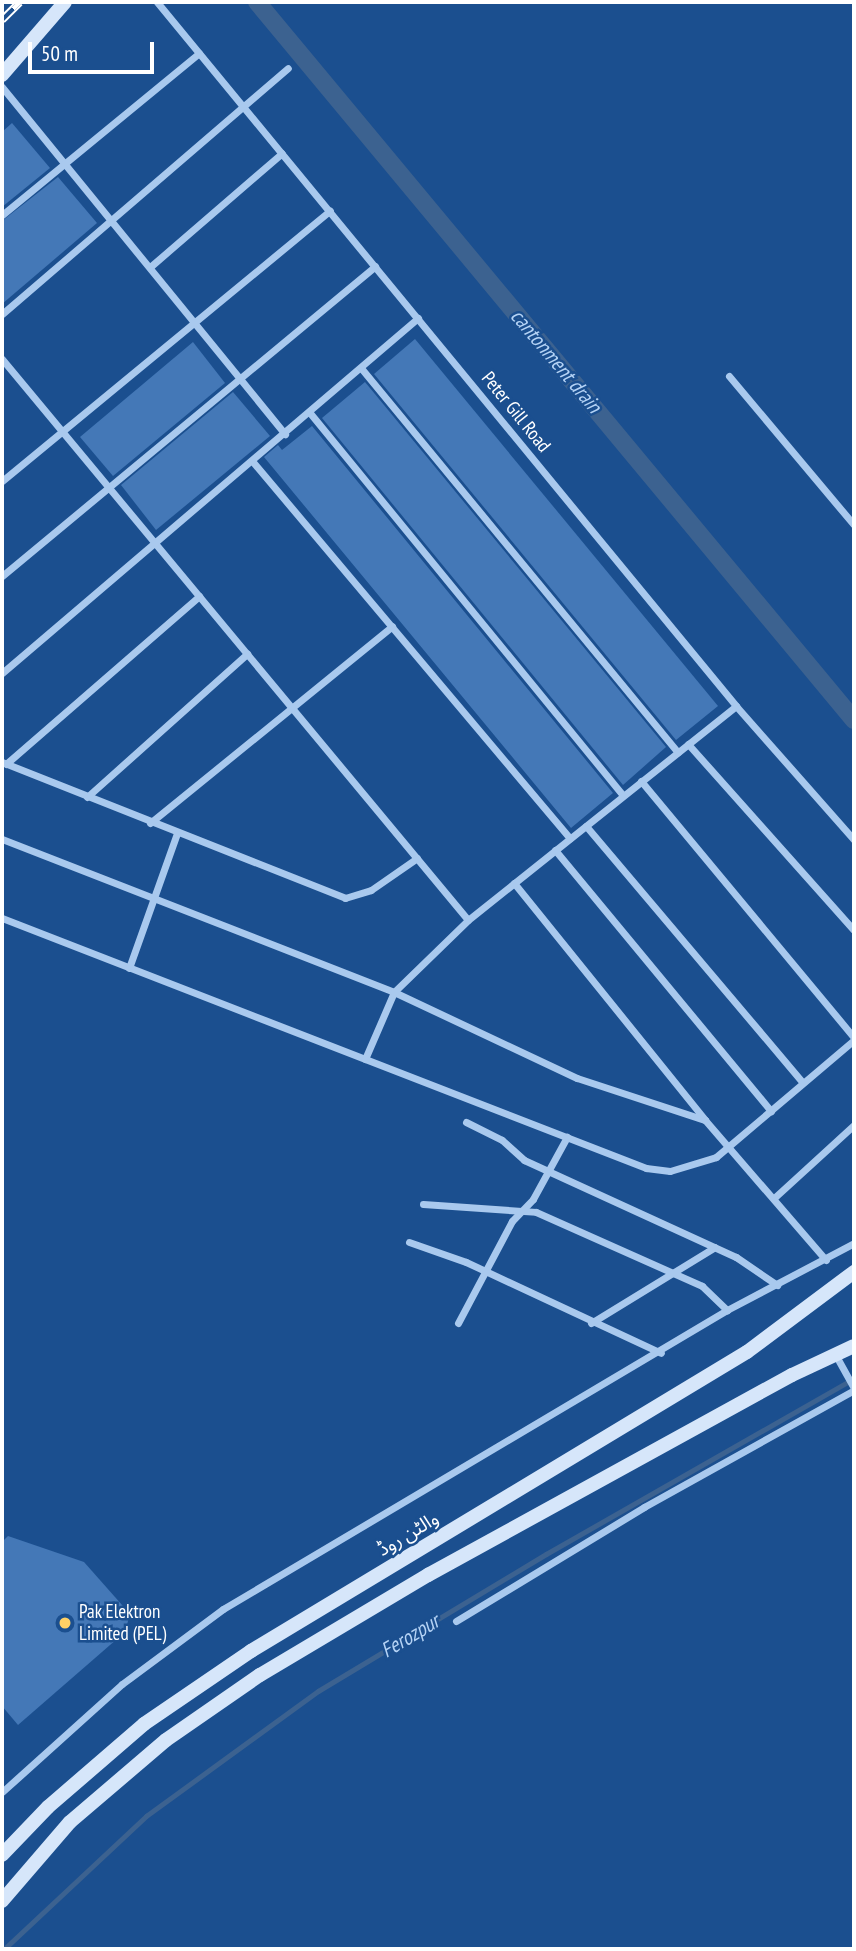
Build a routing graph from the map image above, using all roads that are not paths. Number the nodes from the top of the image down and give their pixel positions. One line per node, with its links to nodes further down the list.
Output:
1 (65, 2): 5 (main road)
2 (157, 2): 3 (street, Peter Gill Road)
3 (199, 53): 7 (street, Peter Gill Road); 9 (street)
4 (288, 68): 7 (street)
5 (2, 75)
6 (2, 87): 9 (street)
7 (244, 107): 8 (street, Peter Gill Road); 12 (street)
8 (282, 153): 10 (street, Peter Gill Road); 14 (street)
9 (64, 162): 11 (street); 12 (street)
10 (330, 211): 13 (street, Peter Gill Road); 17 (street)
11 (2, 215)
12 (112, 220): 14 (street); 15 (street)
13 (375, 266): 16 (street, Peter Gill Road); 21 (street)
14 (150, 267): 17 (street)
15 (2, 314)
16 (418, 318): 19 (street); 35 (street, Peter Gill Road)
17 (194, 323): 21 (street); 23 (street)
18 (2, 359): 23 (street)
19 (361, 368): 22 (street); 38 (street)
20 (729, 376): 28 (street)
21 (240, 379): 24 (street); 27 (street)
22 (310, 413): 24 (street); 41 (street)
23 (63, 433): 26 (street); 27 (street)
24 (285, 435): 25 (street)
25 (253, 462): 29 (street); 32 (street)
26 (2, 481)
27 (111, 490): 29 (street); 30 (street)
28 (854, 525)
29 (156, 545): 31 (street); 34 (street)
30 (2, 576)
31 (199, 596): 33 (street); 39 (street)
32 (392, 626): 36 (street); 46 (street)
33 (247, 654): 36 (street); 42 (street)
34 (2, 673)
35 (736, 706): 37 (street); 48 (street, Peter Gill Road)
36 (292, 708): 43 (street); 50 (street)
37 (688, 744): 38 (street); 55 (street)
38 (678, 752): 40 (street)
39 (4, 763): 42 (street)
40 (641, 782): 41 (street); 58 (street)
41 (623, 795): 44 (street)
42 (88, 797): 43 (street)
43 (150, 823): 45 (street)
44 (586, 825): 46 (street); 60 (street)
45 (177, 833): 50 (street); 52 (street)
46 (570, 838): 49 (street)
47 (2, 839): 52 (street)
48 (854, 839)
49 (555, 850): 51 (street); 61 (street)
50 (417, 858): 54 (street)
51 (514, 883): 54 (street); 62 (street)
52 (153, 898): 56 (street); 57 (street)
53 (2, 918): 56 (street)
54 (468, 920): 57 (street)
55 (854, 930)
56 (129, 968): 59 (street)
57 (394, 992): 59 (street); 62 (street)
58 (854, 1039): 60 (street)
59 (366, 1059): 65 (street)
60 (803, 1083): 61 (street)
61 (771, 1111): 66 (street)
62 (705, 1120): 66 (street)
63 (466, 1122): 67 (street)
64 (854, 1125): 68 (street)
65 (567, 1137): 66 (street); 67 (street)
66 (730, 1145): 68 (street)
67 (550, 1171): 70 (street); 73 (street)
68 (774, 1198): 74 (street)
69 (423, 1204): 70 (street)
70 (523, 1211): 75 (street); 77 (street)
71 (409, 1242): 75 (street)
72 (854, 1243): 74 (street)
73 (715, 1247): 77 (street); 78 (street)
74 (826, 1259): 78 (street)
75 (485, 1271): 81 (street); 82 (street)
76 (854, 1272): 83 (main road, والٹن روڈ)
77 (671, 1273): 80 (street); 82 (street)
78 (777, 1284): 80 (street)
79 (854, 1284): 83 (main road)
80 (727, 1310): 85 (street)
81 (458, 1323)
82 (591, 1323): 85 (street)
83 (791, 1323): 90 (main road, والٹن روڈ)
84 (854, 1345): 86 (main road)
85 (661, 1353): 89 (street)
86 (834, 1354): 87 (street); 91 (main road)
87 (854, 1389): 88 (street)
88 (456, 1621)
89 (2, 1792)
90 (2, 1855)
91 (2, 1901)

